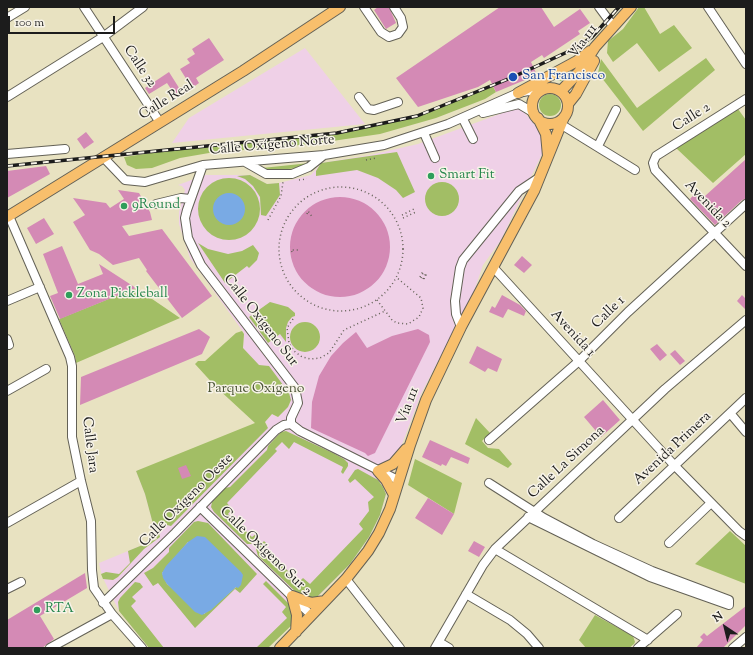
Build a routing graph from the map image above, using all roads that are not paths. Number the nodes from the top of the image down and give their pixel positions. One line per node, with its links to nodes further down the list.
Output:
1 (25, 7): 10 (street)
2 (84, 7): 12 (street, Calle 32)
3 (143, 7): 12 (street)
4 (340, 7): 26 (main road, Calle Real)
5 (364, 7): 6 (street)
6 (394, 7)
7 (599, 7): 11 (street)
8 (631, 7): 11 (main road, Vía 111)
9 (708, 7): 14 (street)
10 (7, 18)
11 (613, 26): 13 (main road, Vía 111); 22 (main road, Vía 111)
12 (103, 37): 19 (street); 26 (street, Calle 32)
13 (595, 47): 15 (main road, Vía 111); 16 (main road)
14 (746, 64)
15 (561, 92): 17 (main road); 22 (main road)
16 (518, 93): 17 (street, Calle Oxígeno Norte); 28 (street, Calle Oxígeno Norte)
17 (537, 94): 24 (main road)
18 (358, 97): 21 (street)
19 (7, 98)
20 (746, 99): 38 (street, Calle 2)
21 (398, 102)
22 (568, 104): 27 (main road)
23 (616, 110): 31 (street)
24 (536, 115): 25 (street, Calle Oxígeno Norte); 27 (main road); 37 (main road, Vía 111)
25 (463, 119): 28 (street, Calle Oxígeno Norte); 30 (street)
26 (159, 121): 35 (main road, Calle Real)
27 (563, 121): 31 (street); 37 (main road, Vía 111)
28 (451, 123): 29 (street, Calle Oxígeno Norte)
29 (424, 133): 34 (street, Calle Oxígeno Norte); 36 (street)
30 (473, 139)
31 (598, 146): 41 (street)
32 (64, 149): 33 (street)
33 (7, 154)
34 (324, 155): 39 (street, Calle Oxígeno Norte); 39 (street)
35 (103, 157): 40 (street, Calle Oxígeno Norte); 46 (main road, Calle Real)
36 (435, 158)
37 (548, 158): 42 (main road, Vía 111)
38 (653, 160): 47 (street, Avenida 2)
39 (245, 162): 40 (street, Calle Oxígeno Norte)
40 (203, 165): 43 (street, Calle Oxígeno Sur)
41 (635, 170)
42 (540, 177): 49 (main road, Vía 111); 53 (street)
43 (190, 199): 44 (street); 60 (street, Calle Oxígeno Sur)
44 (156, 204)
45 (746, 204): 47 (street, Calle 1)
46 (8, 216): 50 (street, Calle Jara)
47 (716, 233): 48 (street, Avenida 2); 54 (street, Calle 1)
48 (746, 266)
49 (493, 267): 53 (main road, Vía 111); 54 (street, Avenida 1)
50 (40, 287): 51 (street); 67 (street, Calle Jara)
51 (7, 301)
52 (746, 320): 59 (street, Calle La Simona)
53 (461, 327): 63 (main road, Vía 111)
54 (579, 361): 59 (street, Avenida 1); 62 (street, Calle 1)
55 (46, 369): 56 (street)
56 (7, 391)
57 (746, 398): 58 (street, Avenida Primera)
58 (730, 413): 61 (street); 64 (street, Avenida Primera)
59 (632, 420): 64 (street, Avenida 1); 72 (street, Calle La Simona)
60 (291, 424): 65 (street); 71 (street, Calle Oxígeno Oeste)
61 (746, 432)
62 (490, 440)
63 (410, 444): 65 (main road); 66 (main road, Vía 111)
64 (674, 465): 70 (street, Avenida 1); 74 (street, Avenida Primera)
65 (378, 471): 66 (street); 69 (main road)
66 (398, 480): 69 (main road, Vía 111)
67 (80, 481): 75 (street); 85 (street, Calle Jara)
68 (489, 483): 72 (street)
69 (394, 495): 79 (main road, Vía 111)
70 (711, 503): 76 (street, Avenida 1); 77 (street)
71 (200, 507): 83 (street, Calle Oxígeno Sur 2); 85 (street, Calle Oxígeno Oeste)
72 (535, 511): 73 (street, Calle La Simona); 73 (street)
73 (528, 517): 78 (street, Calle La Simona)
74 (618, 518)
75 (7, 524)
76 (746, 536)
77 (669, 543)
78 (495, 548): 82 (street, Calle La Simona); 91 (street)
79 (346, 579): 84 (main road, Vía 111); 96 (street)
80 (21, 582): 81 (street)
81 (7, 589)
82 (466, 594): 92 (street, Calle La Simona); 98 (street)
83 (292, 596): 84 (main road); 88 (street, Calle Oxígeno Sur 2); 89 (main road)
84 (325, 601): 88 (main road, Vía 111)
85 (103, 603): 86 (street, Calle Jara)
86 (112, 614): 93 (street); 94 (street, Calle Jara)
87 (678, 614): 91 (street)
88 (311, 615): 89 (main road, Vía 111)
89 (296, 632): 95 (main road, Vía 111)
90 (746, 637): 100 (street)
91 (648, 640): 99 (street)
92 (437, 645): 97 (street)
93 (50, 648)
94 (142, 648)
95 (280, 648)
96 (400, 648)
97 (449, 648)
98 (539, 648)
99 (638, 648)
100 (734, 648)

